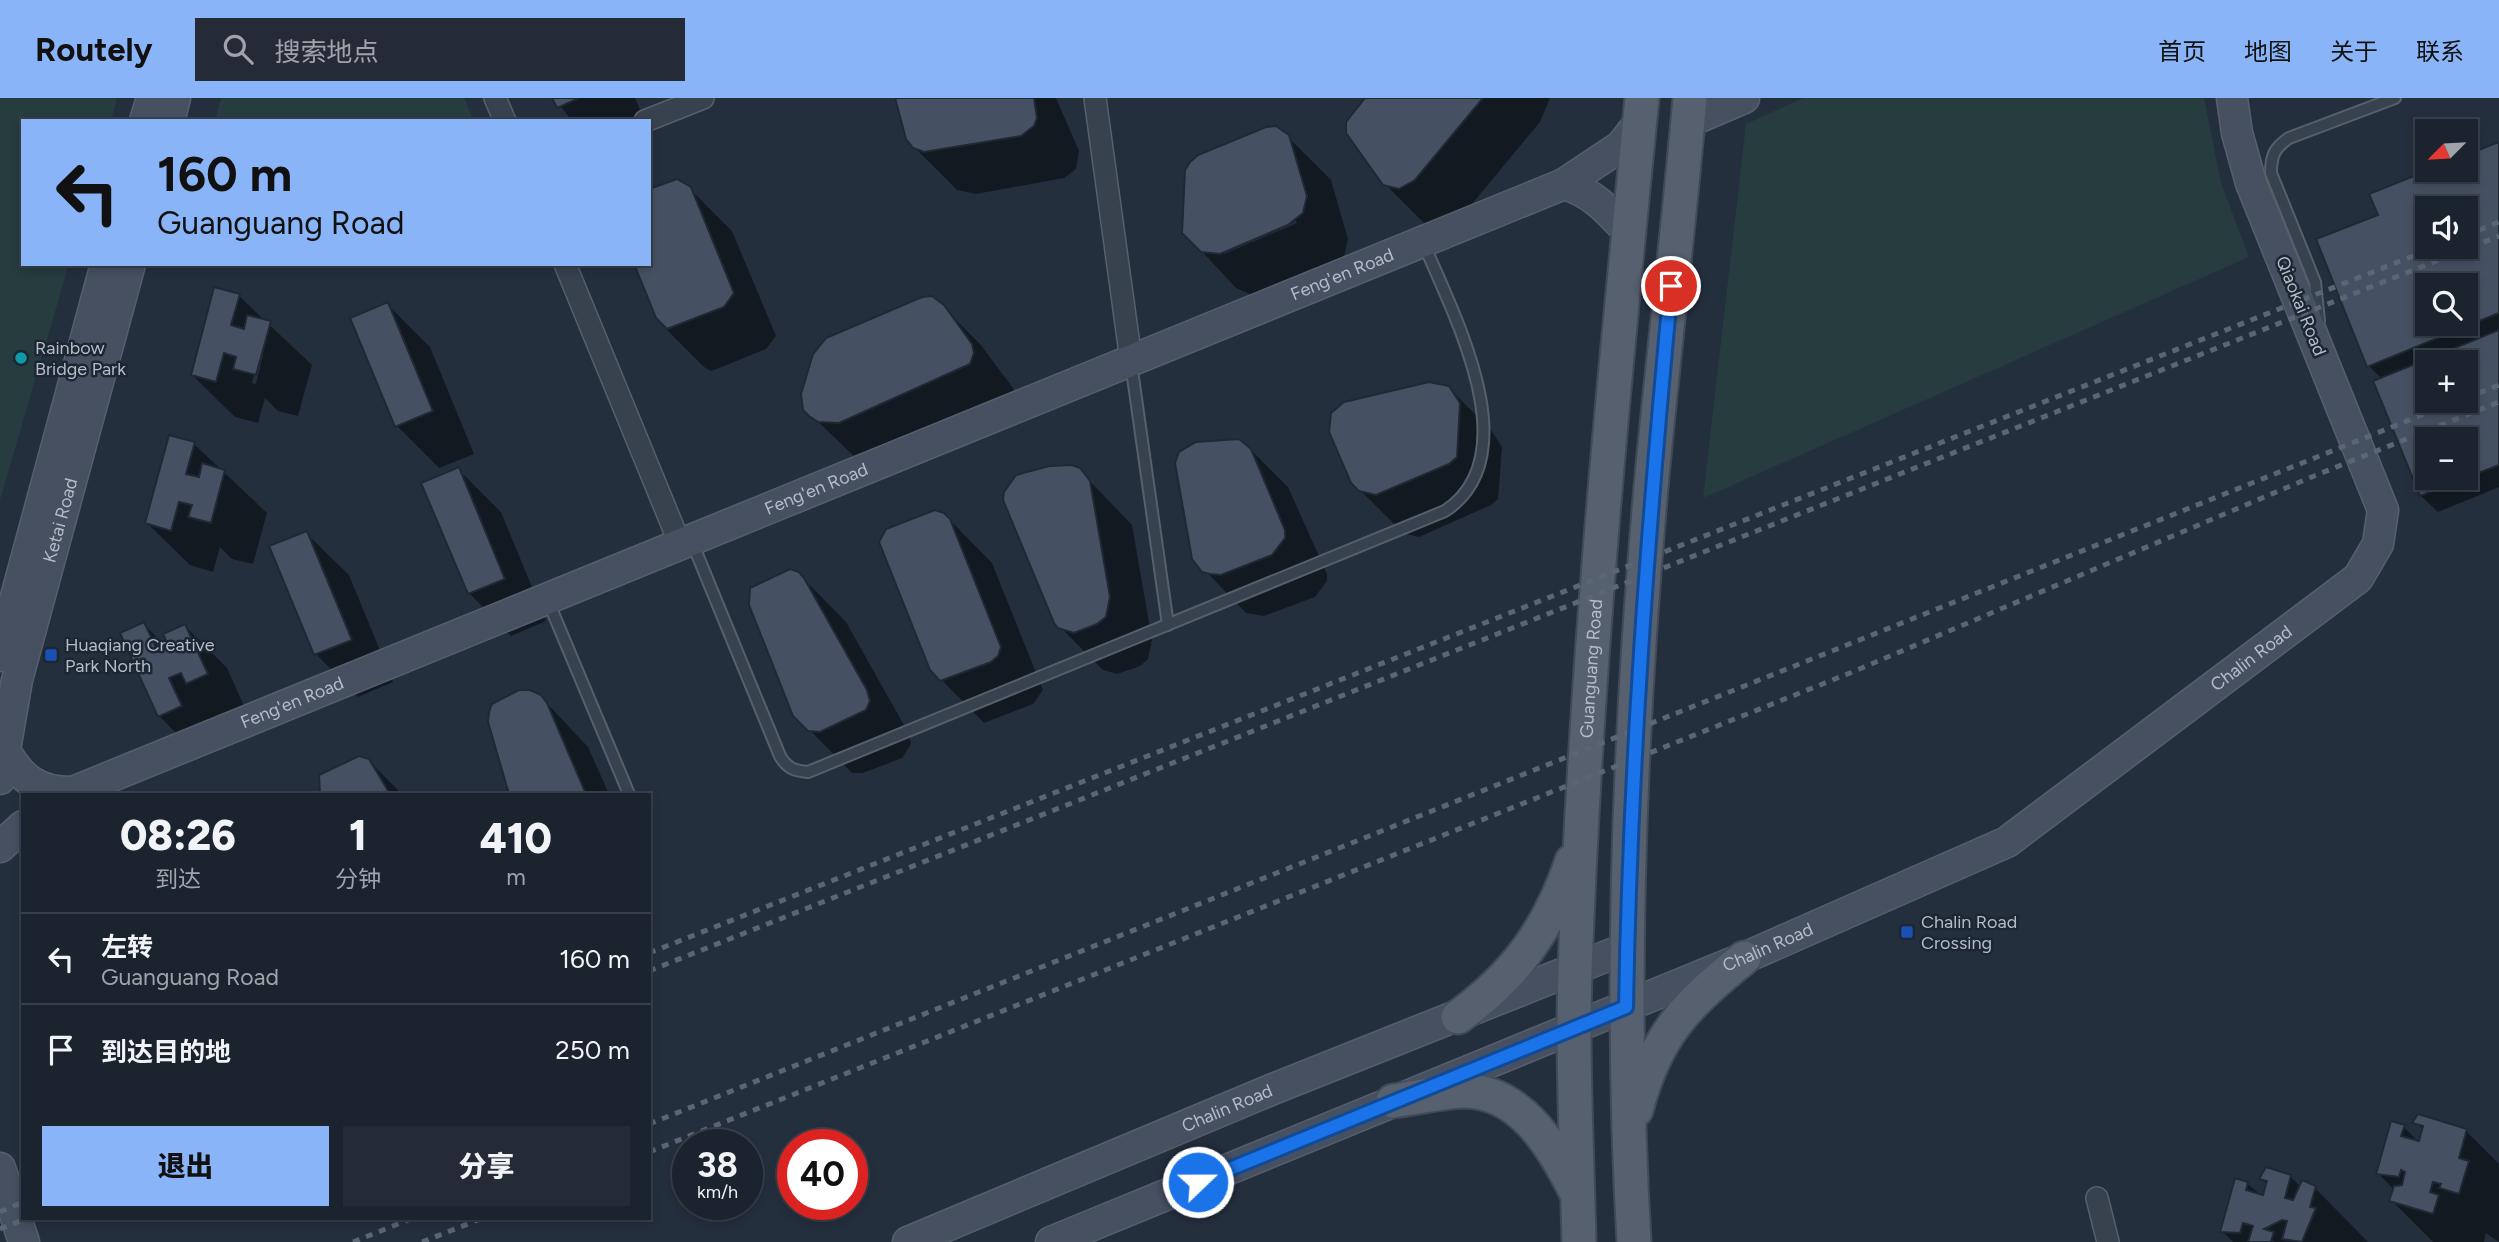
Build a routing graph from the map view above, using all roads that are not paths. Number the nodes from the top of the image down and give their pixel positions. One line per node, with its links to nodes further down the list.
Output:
1 (152, 98): 11 (street)
2 (175, 98): 12 (street)
3 (495, 98): 13 (street)
4 (704, 98): 14 (street)
5 (1095, 98): 21 (street)
6 (1744, 98): 10 (street)
7 (2232, 98): 22 (street, Qiaokai Road)
8 (2395, 98): 22 (lane)
9 (1641, 110): 15 (street, Feng'en Road); 16 (main road, Guanguang Road)
10 (1689, 110): 35 (main road)
11 (146, 119)
12 (170, 119)
13 (504, 119)
14 (650, 119)
15 (1564, 184): 16 (street); 17 (street, Feng'en Road)
16 (1629, 233): 32 (main road, Guanguang Road)
17 (1423, 241): 21 (street, Feng'en Road); 26 (lane)
18 (105, 266): 27 (street, Ketai Road)
19 (129, 266): 28 (street, Ketai Road)
20 (566, 266): 24 (street)
21 (1131, 360): 24 (street, Feng'en Road); 26 (lane)
22 (2323, 362): 23 (street, Qiaokai Road)
23 (2383, 510): 36 (street, Chalin Road)
24 (685, 542): 25 (street, Feng'en Road); 26 (lane)
25 (547, 599): 30 (street, Feng'en Road); 31 (lane)
26 (1168, 625)
27 (0, 656)
28 (4, 749): 29 (street, Ketai Road); 30 (street, Feng'en Road)
29 (0, 779)
30 (69, 793)
31 (629, 793)
32 (1584, 822): 37 (main road, Guanguang Road); 39 (main road)
33 (21, 828): 34 (street)
34 (0, 847)
35 (1627, 948): 37 (street, Chalin Road); 38 (main road)
36 (1744, 958): 38 (street, Chalin Road); 42 (main road)
37 (1575, 969): 39 (street, Chalin Road); 40 (main road, Guanguang Road)
38 (1626, 1007): 40 (street, Chalin Road); 42 (main road)
39 (1458, 1017): 47 (street, Chalin Road)
40 (1574, 1028): 41 (street, Chalin Road); 44 (main road, Guanguang Road)
41 (1393, 1101): 44 (main road); 48 (street, Chalin Road)
42 (1628, 1140): 50 (main road)
43 (0, 1168): 46 (street)
44 (1578, 1195): 49 (main road, Guanguang Road)
45 (2097, 1198): 51 (street)
46 (24, 1242)
47 (908, 1242)
48 (1051, 1242)
49 (1579, 1242)
50 (1634, 1242)
51 (2108, 1242)

